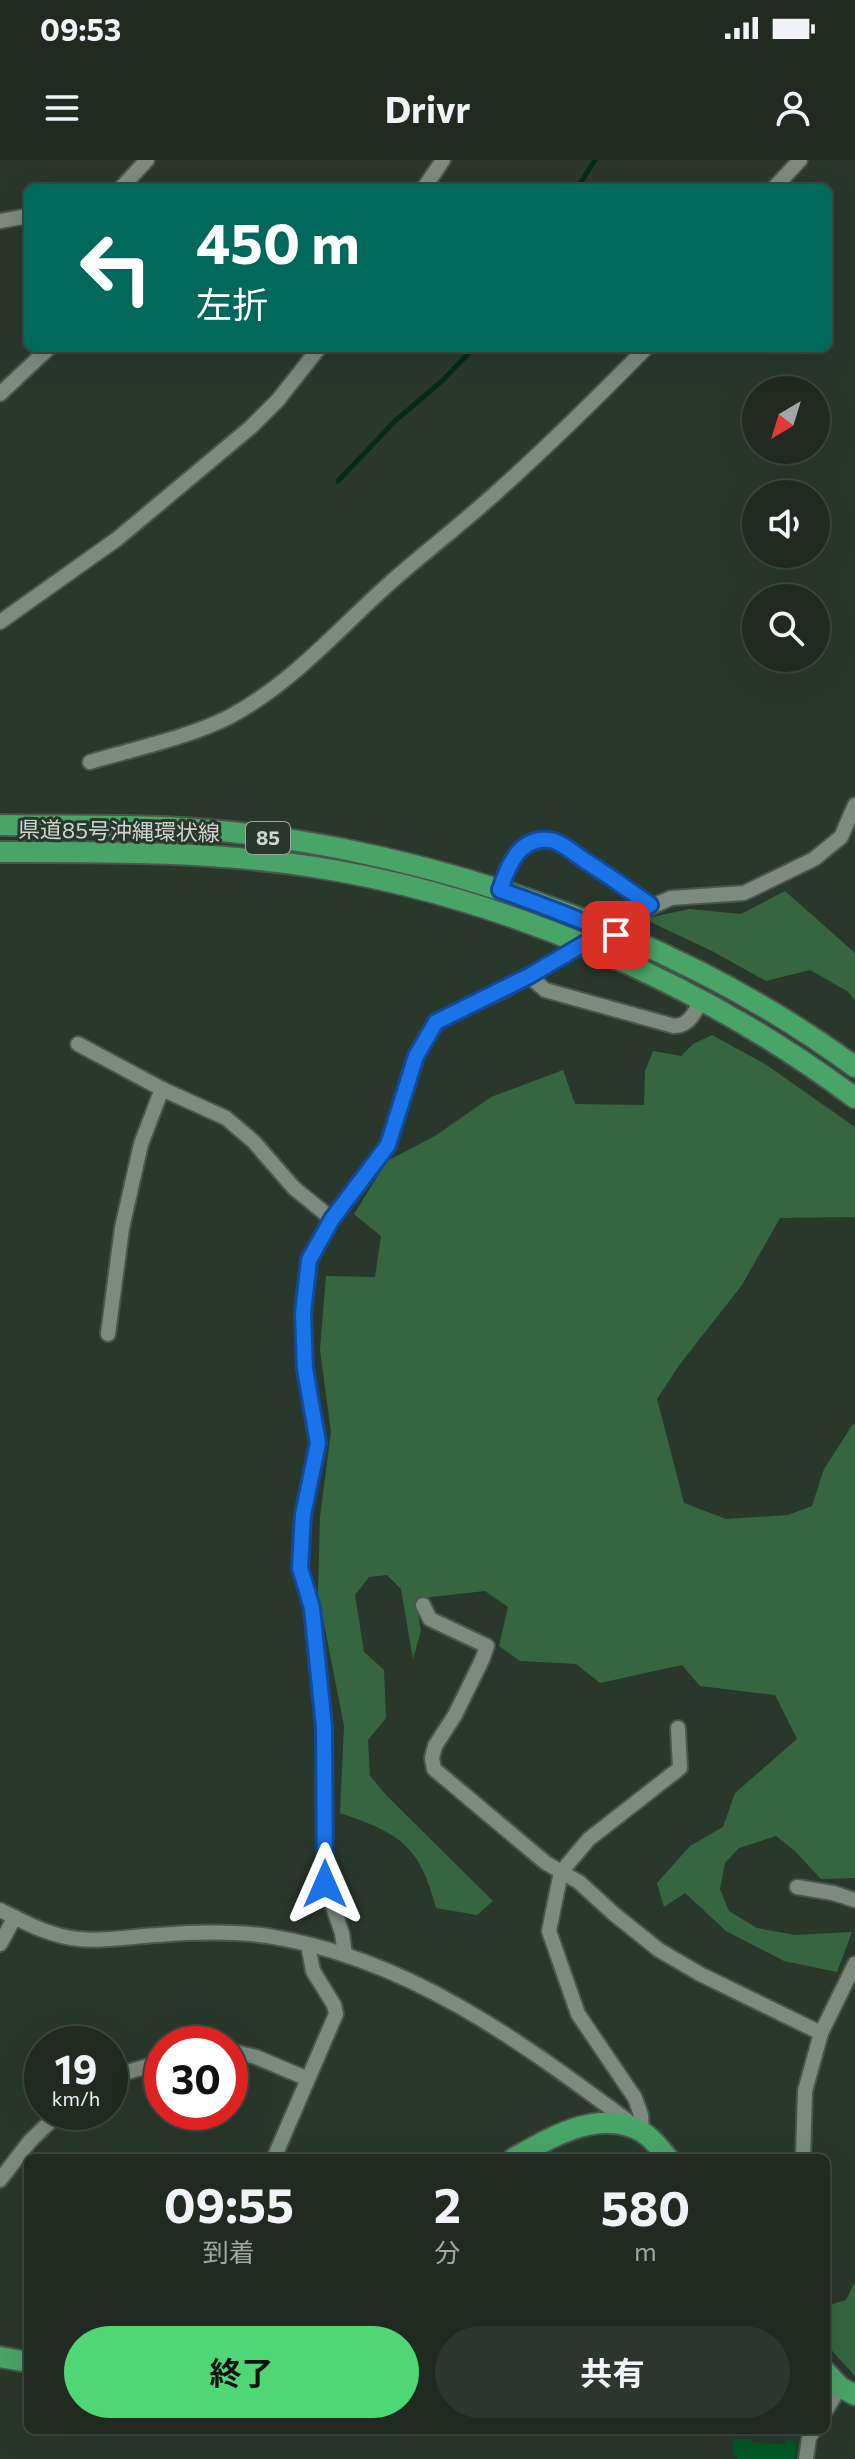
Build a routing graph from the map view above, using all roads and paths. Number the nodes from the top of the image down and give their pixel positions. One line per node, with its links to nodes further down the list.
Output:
1 (147, 160): 4 (street)
2 (443, 160): 5 (street)
3 (800, 160): 6 (street)
4 (125, 184)
5 (427, 184)
6 (778, 184)
7 (24, 217): 8 (street)
8 (0, 221)
9 (45, 352): 12 (street)
10 (316, 352): 13 (street)
11 (642, 352): 14 (street)
12 (0, 394)
13 (0, 622)
14 (90, 762)
15 (855, 805): 19 (street)
16 (0, 825): 18 (main road, 県道85号沖縄環状線 / 85)
17 (0, 852): 21 (main road, 県道85号沖縄環状線 / 85)
18 (500, 890): 19 (street); 23 (main road, 県道85号沖縄環状線 / 85)
19 (650, 905): 20 (street, bridge)
20 (529, 976): 21 (street); 26 (street)
21 (701, 1001): 25 (main road, 県道85号沖縄環状線 / 85)
22 (78, 1044): 24 (street)
23 (855, 1067)
24 (162, 1089): 26 (street); 27 (street)
25 (855, 1098)
26 (332, 1219): 37 (street)
27 (108, 1334)
28 (423, 1605): 30 (street)
29 (678, 1728): 30 (street)
30 (561, 1872): 39 (street); 43 (street)
31 (797, 1887): 32 (street)
32 (855, 1900)
33 (0, 1910): 34 (street)
34 (15, 1917): 35 (street); 36 (street)
35 (0, 1944)
36 (308, 1945): 37 (street); 41 (street)
37 (345, 1955): 43 (street)
38 (855, 1964): 39 (street)
39 (821, 2033): 47 (street)
40 (248, 2055): 41 (street)
41 (308, 2079): 44 (street)
42 (41, 2130): 48 (street)
43 (642, 2131): 45 (main road); 46 (main road)
44 (276, 2154)
45 (522, 2154)
46 (664, 2154)
47 (803, 2154)
48 (0, 2180)
49 (0, 2357): 50 (main road)
50 (24, 2361)
51 (830, 2375): 52 (main road)
52 (848, 2391): 53 (street)
53 (830, 2407)
54 (812, 2434): 55 (street)
55 (806, 2459)

